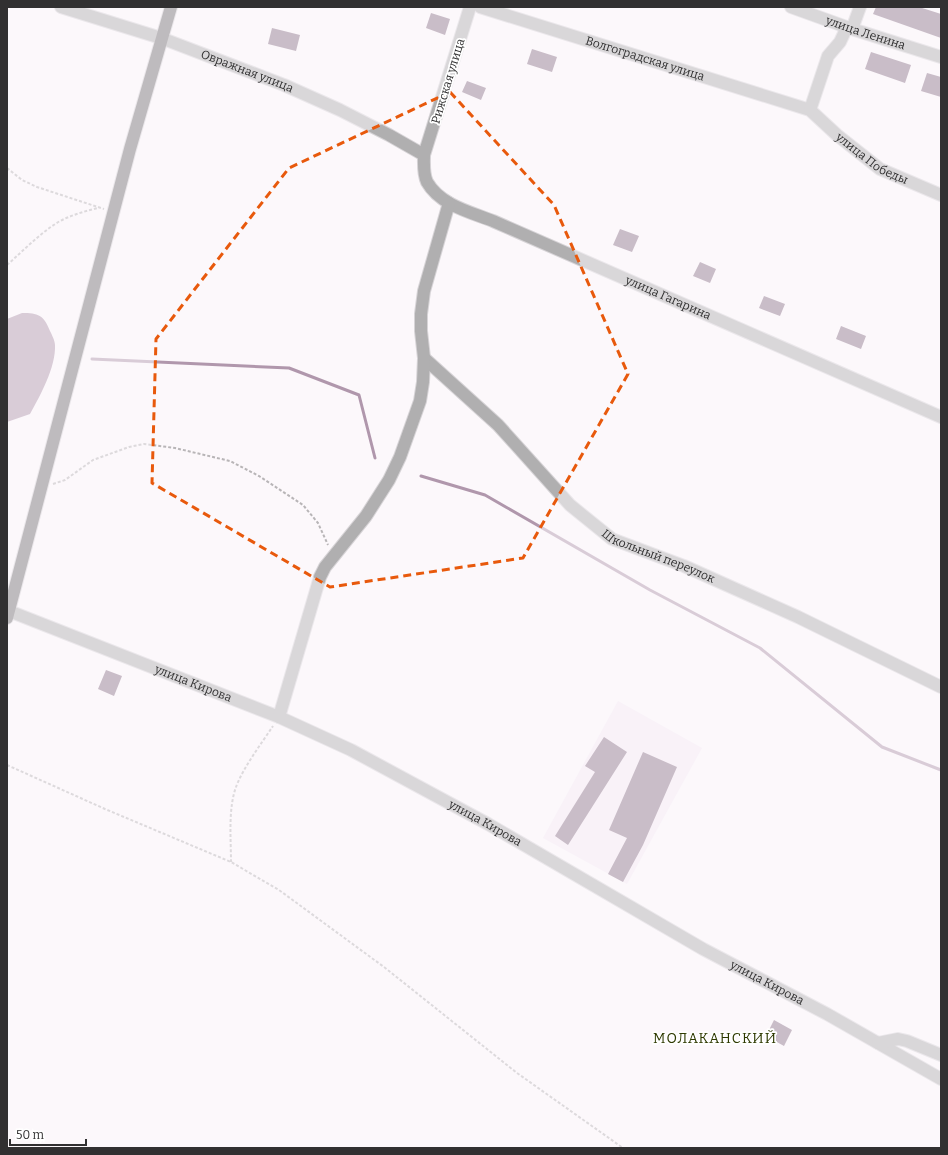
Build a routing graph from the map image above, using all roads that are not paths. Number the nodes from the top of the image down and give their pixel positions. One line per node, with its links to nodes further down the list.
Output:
1 (61, 7): 8 (street, Овражная улица)
2 (171, 7): 8 (main road)
3 (470, 7): 11 (street, Рижская улица)
4 (480, 7): 10 (street, Волгоградская улица)
5 (791, 7): 7 (street, улица Ленина)
6 (860, 7): 7 (street)
7 (849, 28): 9 (street, улица Ленина); 10 (street)
8 (161, 38): 11 (street, Овражная улица); 16 (main road)
9 (941, 57)
10 (810, 110): 12 (street, улица Победы)
11 (424, 154): 13 (street, улица Гагарина)
12 (941, 195)
13 (449, 203): 14 (street); 15 (street, улица Гагарина)
14 (424, 358): 17 (street, Школьный переулок); 18 (street)
15 (941, 416)
16 (8, 614): 18 (street, улица Кирова)
17 (941, 686)
18 (279, 717): 19 (street, улица Кирова)
19 (878, 1042): 20 (street); 21 (street, улица Кирова)
20 (941, 1055)
21 (941, 1079)

